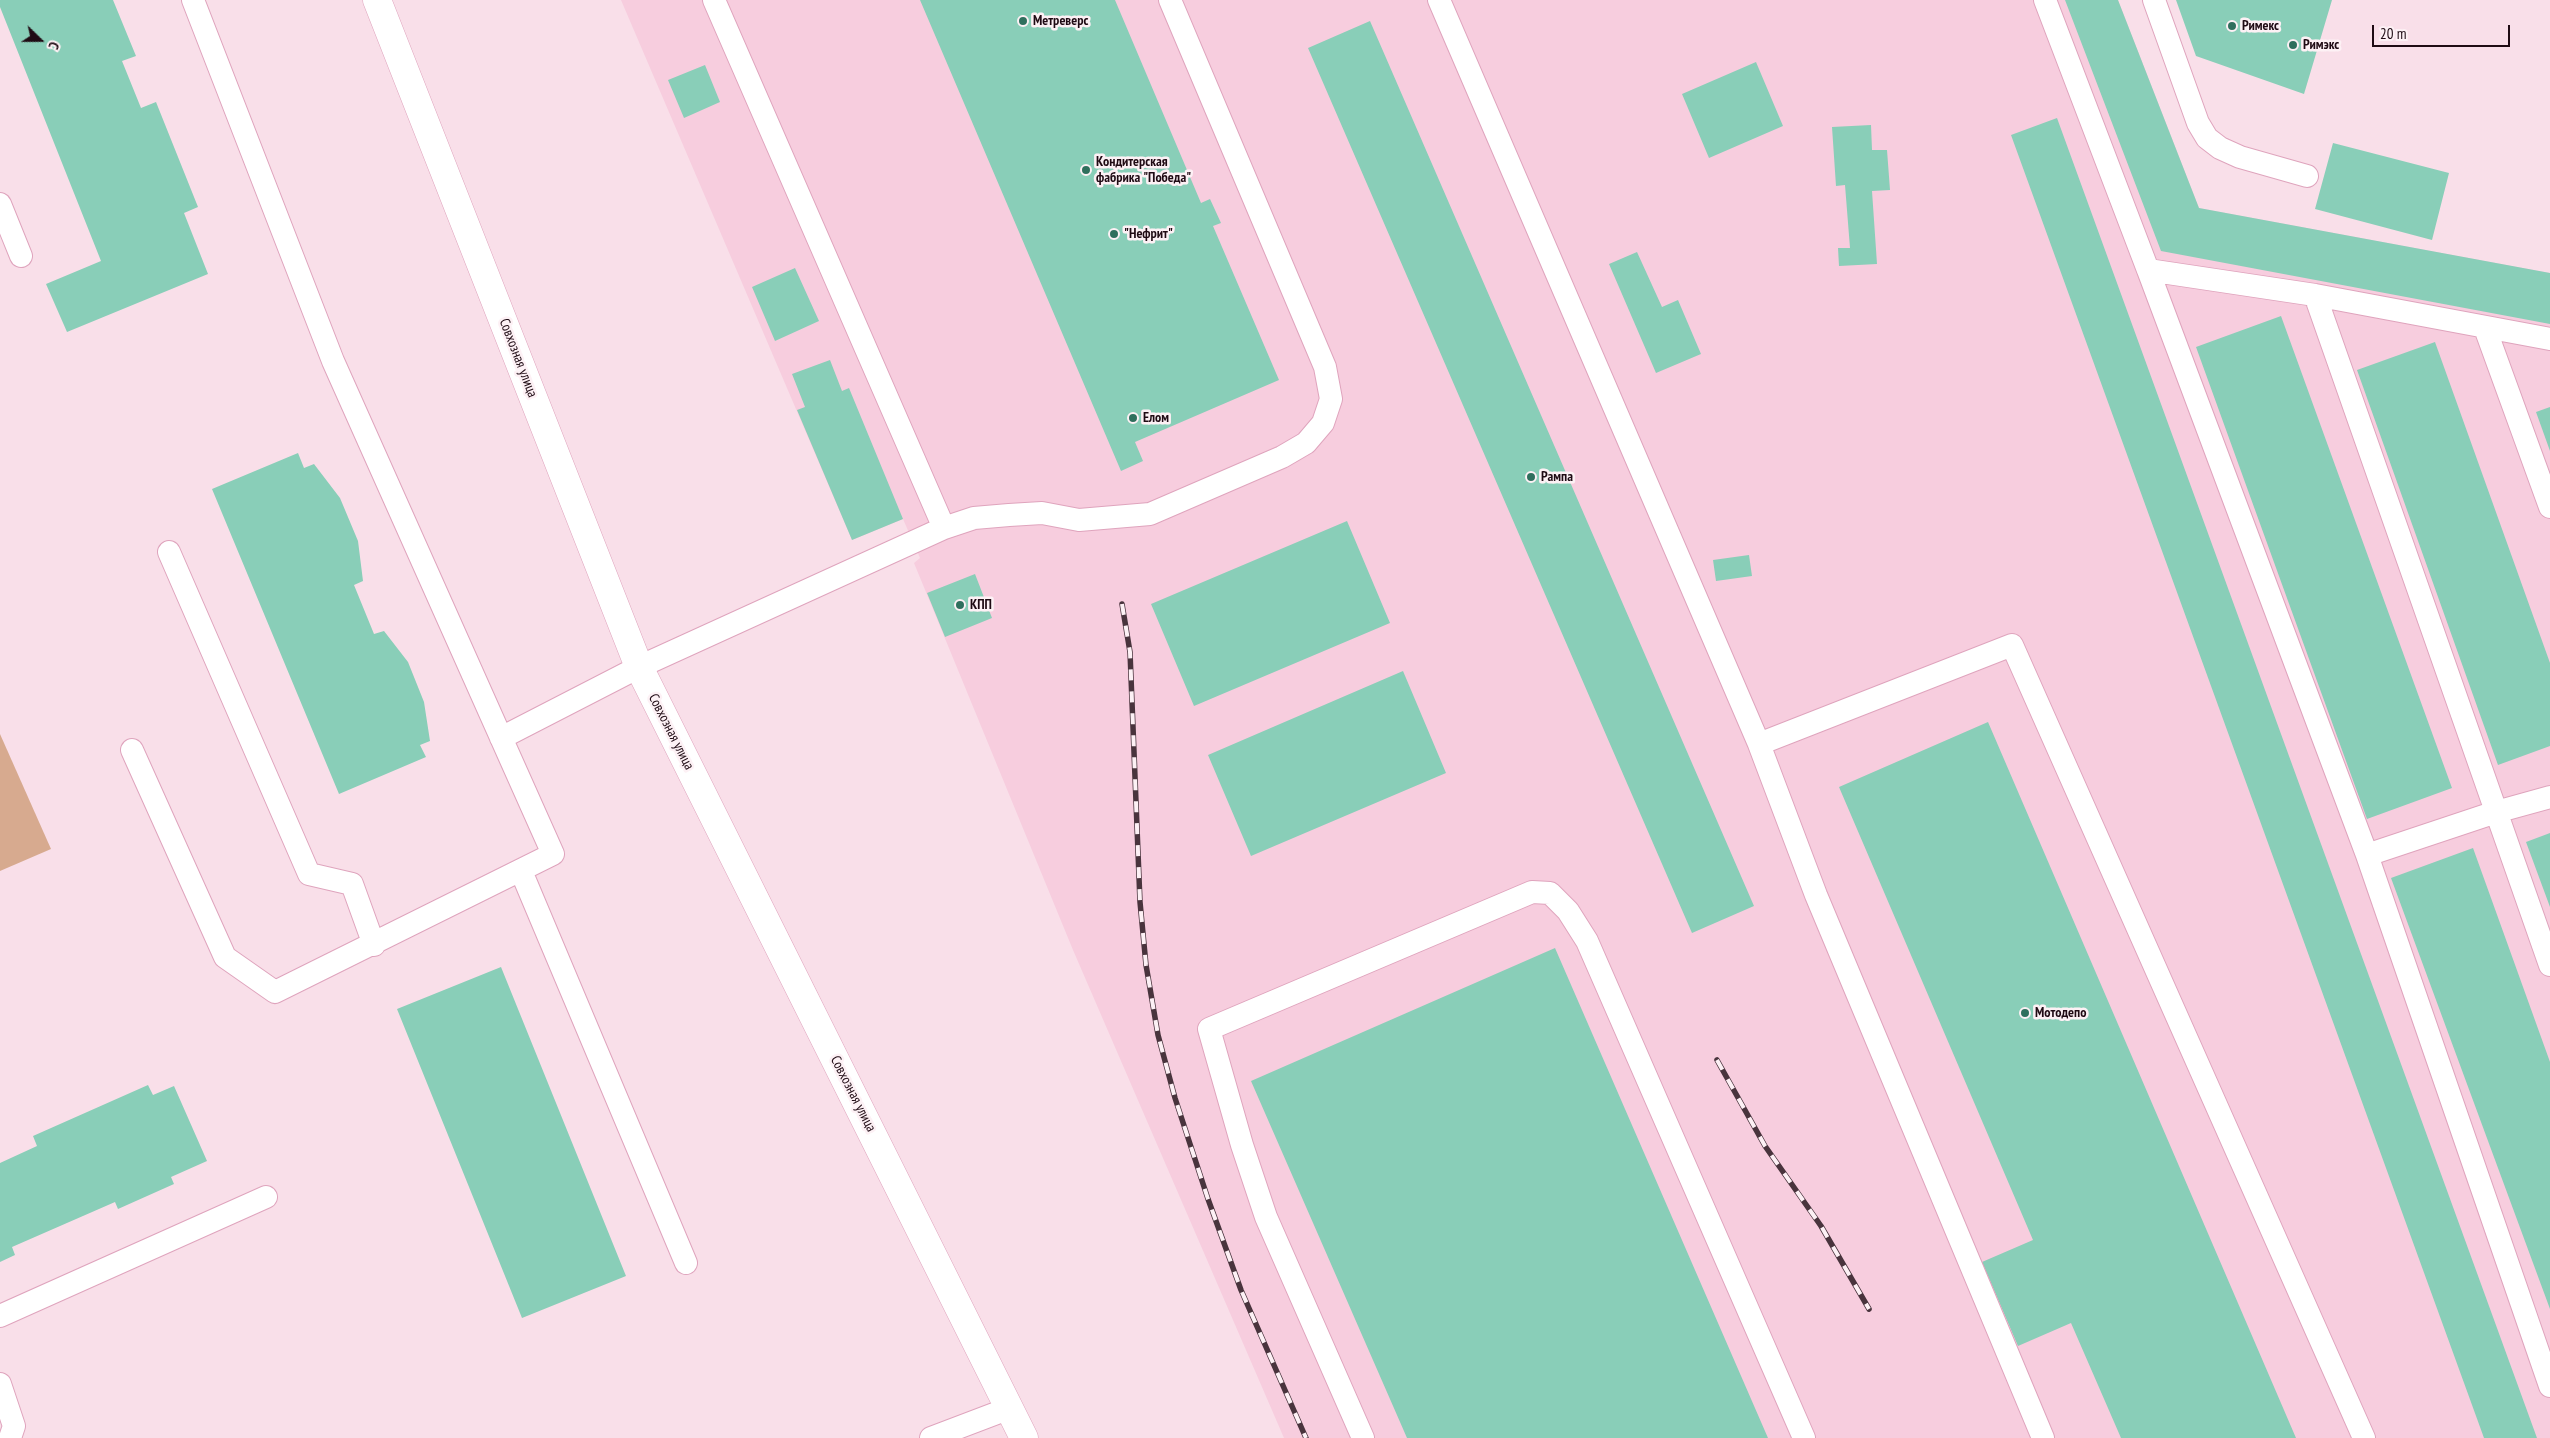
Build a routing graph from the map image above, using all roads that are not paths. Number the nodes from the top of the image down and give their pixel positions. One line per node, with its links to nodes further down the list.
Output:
1 (193, 0): 19 (lane)
2 (377, 0): 18 (street, Совхозная улица)
3 (714, 0): 16 (lane)
4 (1170, 0): 16 (lane)
5 (1439, 0): 20 (lane)
6 (2045, 0): 11 (lane)
7 (2154, 0): 8 (lane)
8 (2307, 176)
9 (0, 204): 10 (lane)
10 (21, 256)
11 (2148, 270): 12 (lane); 24 (lane)
12 (2315, 295): 13 (lane); 23 (lane)
13 (2485, 328): 14 (lane); 15 (lane)
14 (2550, 339)
15 (2550, 507)
16 (944, 528): 18 (lane)
17 (169, 552): 26 (lane)
18 (639, 667): 19 (lane); 33 (street, Совхозная улица)
19 (501, 738): 25 (lane)
20 (1759, 744): 39 (lane); 40 (lane)
21 (132, 750): 26 (lane)
22 (2550, 797): 23 (lane)
23 (2496, 812): 24 (lane); 27 (lane)
24 (2367, 855): 32 (lane)
25 (521, 870): 26 (lane); 29 (lane)
26 (374, 945)
27 (2550, 965)
28 (266, 1197): 30 (lane)
29 (686, 1263)
30 (0, 1316)
31 (0, 1384): 34 (lane)
32 (2550, 1386)
33 (1010, 1408): 35 (lane); 36 (street, Совхозная улица)
34 (10, 1438)
35 (931, 1438)
36 (1024, 1438)
37 (1363, 1438): 38 (lane)
38 (1804, 1438)
39 (2043, 1438)
40 (2364, 1438)

